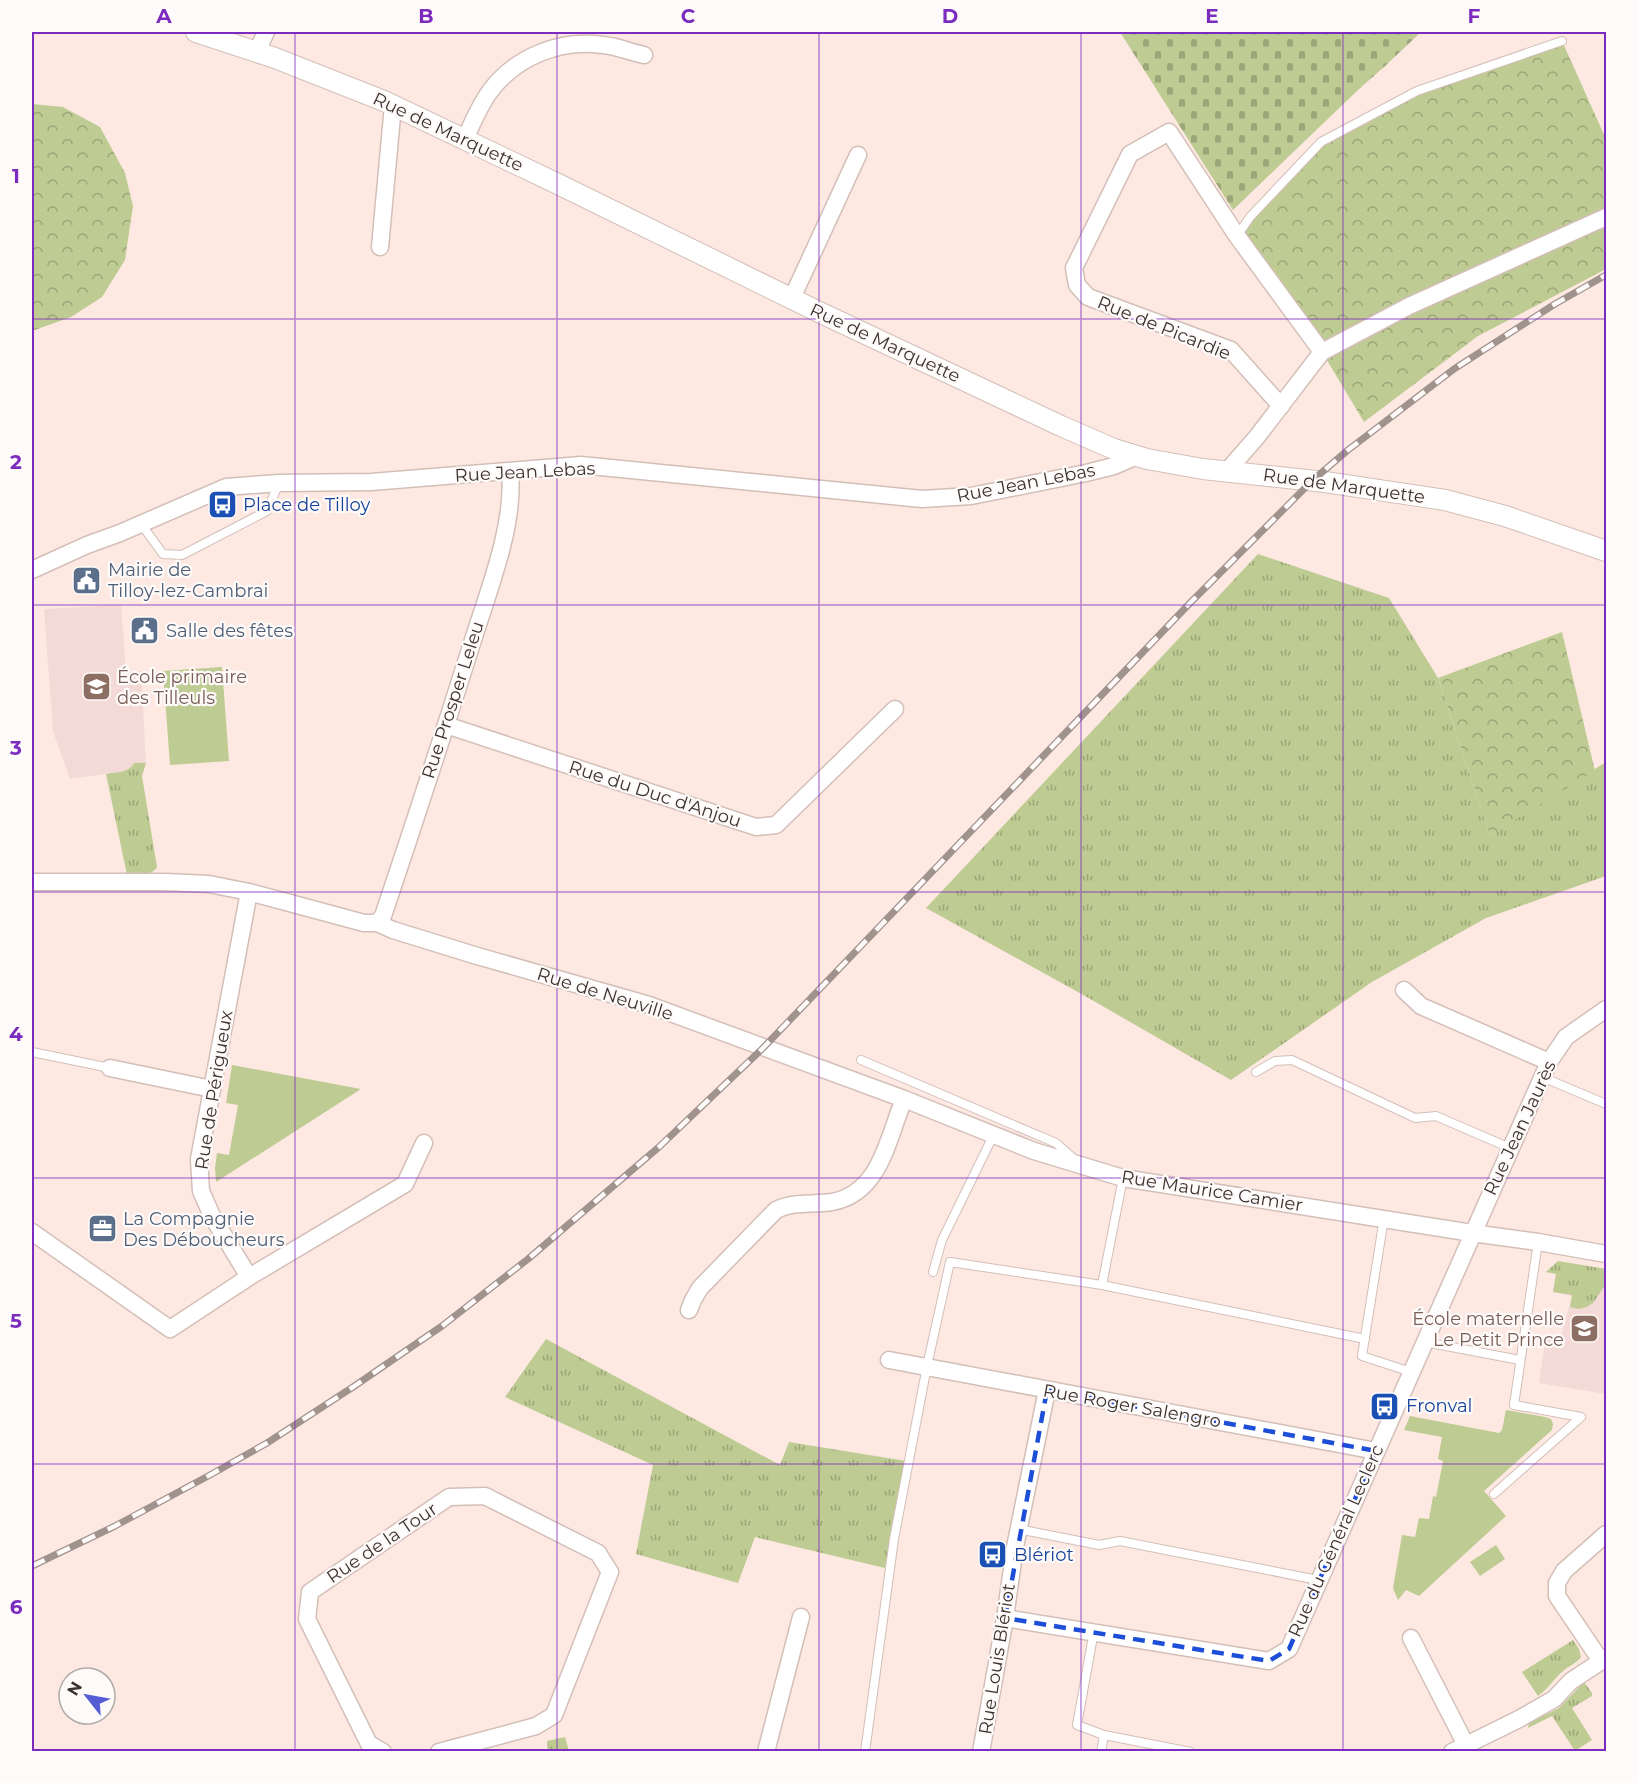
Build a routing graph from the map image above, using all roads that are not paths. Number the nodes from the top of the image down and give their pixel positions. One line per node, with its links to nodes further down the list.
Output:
1 (196, 32): 4 (street, Rue de Marquette)
2 (266, 32): 4 (street)
3 (1562, 41): 10 (lane)
4 (256, 51): 6 (street, Rue de Marquette)
5 (644, 55): 7 (street)
6 (393, 105): 7 (street, Rue de Marquette); 11 (street)
7 (465, 139): 12 (street, Rue de Marquette)
8 (858, 155): 12 (street)
9 (1606, 217): 13 (street)
10 (1237, 236): 13 (street); 14 (street, Rue de Picardie)
11 (380, 247)
12 (792, 298): 15 (street, Rue de Marquette)
13 (1322, 352): 14 (street)
14 (1281, 406): 16 (street)
15 (1137, 456): 16 (street, Rue de Marquette); 17 (street, Rue Jean Lebas)
16 (1227, 471): 20 (street, Rue de Marquette)
17 (510, 472): 18 (street, Rue Jean Lebas); 23 (street, Rue Prosper Leleu)
18 (279, 483): 19 (street, Rue Jean Lebas); 19 (lane)
19 (141, 524): 21 (street, Rue Jean Lebas)
20 (1606, 550)
21 (32, 570)
22 (895, 709): 23 (street, Rue du Duc d'Anjou)
23 (446, 725): 26 (street, Rue Prosper Leleu)
24 (32, 882): 25 (street, Rue de Neuville)
25 (249, 892): 26 (street, Rue de Neuville); 35 (street, Rue de Périgueux)
26 (376, 923): 34 (street, Rue de Neuville)
27 (1404, 990): 32 (street)
28 (1606, 1009): 32 (street, Rue Jean Jaurès)
29 (32, 1052): 31 (lane)
30 (861, 1060): 41 (lane)
31 (110, 1068): 35 (street)
32 (1545, 1070): 37 (lane); 40 (street, Rue Jean Jaurès)
33 (1256, 1072): 40 (lane)
34 (831, 1073): 36 (street, Rue Maurice Camier)
35 (212, 1089): 49 (street, Rue de Périgueux)
36 (903, 1100): 38 (street, Rue Maurice Camier); 51 (street)
37 (1606, 1104)
38 (994, 1134): 41 (street, Rue Maurice Camier); 48 (lane)
39 (424, 1143): 49 (street)
40 (1510, 1148): 45 (street, Rue Jean Jaurès)
41 (1081, 1165): 42 (street, Rue Maurice Camier)
42 (1123, 1178): 43 (street, Rue Maurice Camier); 50 (lane)
43 (1384, 1218): 45 (street, Rue Maurice Camier); 52 (lane)
44 (32, 1232): 49 (street)
45 (1472, 1233): 46 (street, Rue Maurice Camier); 53 (street, Rue du Général Leclerc)
46 (1538, 1242): 47 (street, Rue Maurice Camier); 55 (lane)
47 (1606, 1254)
48 (933, 1272)
49 (249, 1277)
50 (1102, 1285): 52 (lane); 56 (lane)
51 (689, 1310)
52 (1365, 1339): 57 (lane)
53 (1424, 1342): 55 (lane); 57 (street, Rue du Général Leclerc)
54 (888, 1360): 56 (street, Rue Roger Salengro)
55 (1520, 1360): 60 (lane)
56 (927, 1366): 58 (street, Rue Roger Salengro); 74 (lane)
57 (1411, 1372): 59 (street, Rue du Général Leclerc)
58 (1047, 1390): 59 (street, Rue Roger Salengro); 61 (street, Rue Louis Blériot)
59 (1376, 1451): 63 (street, Rue du Général Leclerc)
60 (1494, 1494)
61 (1018, 1529): 63 (lane); 65 (street, Rue Louis Blériot)
62 (1606, 1534): 68 (street)
63 (1318, 1580): 66 (street, Rue du Général Leclerc)
64 (801, 1617): 73 (street)
65 (1005, 1618): 66 (street, Rue du Général Leclerc); 75 (street, Rue Louis Blériot)
66 (1094, 1631): 69 (lane)
67 (1411, 1638): 70 (street)
68 (1604, 1659): 70 (street)
69 (1104, 1735): 76 (lane); 77 (lane)
70 (1459, 1748)
71 (372, 1749): 72 (street, Rue de la Tour)
72 (439, 1752)
73 (766, 1752)
74 (865, 1752)
75 (981, 1752)
76 (1101, 1752)
77 (1191, 1752)

